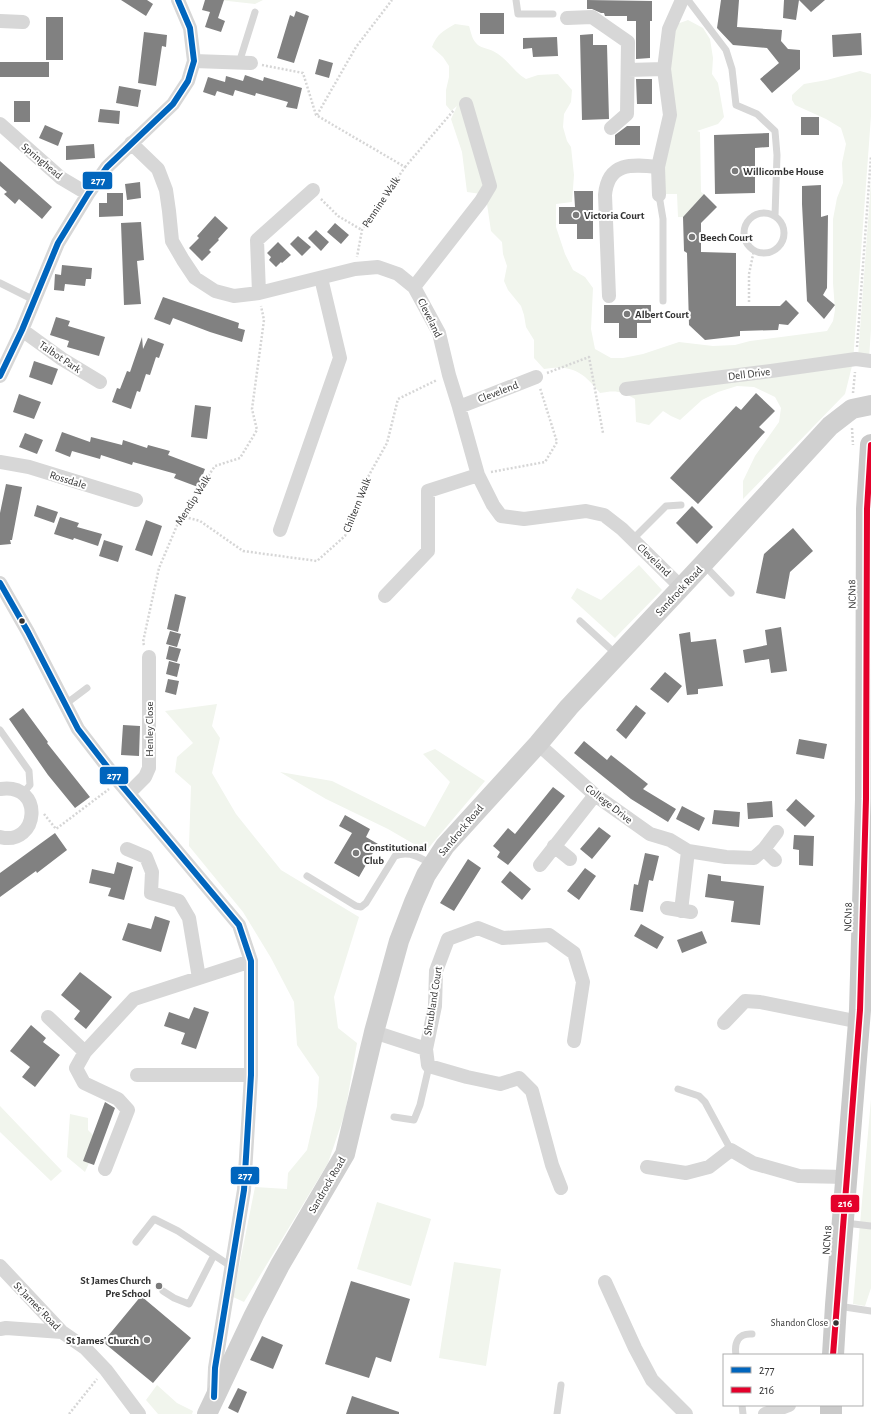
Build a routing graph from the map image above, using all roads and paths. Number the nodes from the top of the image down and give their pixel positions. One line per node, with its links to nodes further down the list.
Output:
1 (178, 0): 11 (street)
2 (392, 0): 16 (path)
3 (516, 0): 7 (lane)
4 (682, 0): 13 (street)
5 (688, 0): 26 (lane)
6 (255, 12): 12 (lane)
7 (553, 14)
8 (567, 18): 14 (street)
9 (0, 21): 10 (street)
10 (23, 22)
11 (194, 60): 12 (street); 19 (street)
12 (244, 63): 16 (path)
13 (664, 69): 14 (street); 22 (street)
14 (628, 70): 18 (street)
15 (462, 105): 21 (path); 32 (street)
16 (316, 115): 21 (path, Pennine Walk)
17 (0, 124): 24 (street, Springhead)
18 (611, 128)
19 (131, 143): 24 (street); 33 (street, Cleveland)
20 (871, 156): 39 (path)
21 (405, 167): 27 (path, Pennine Walk)
22 (658, 167): 25 (street); 34 (street)
23 (313, 190): 27 (path); 33 (street)
24 (88, 194): 35 (street)
25 (659, 196): 36 (lane)
26 (775, 216): 28 (lane); 28 (lane)
27 (362, 230): 29 (path, Pennine Walk)
28 (754, 250): 37 (path)
29 (355, 269): 30 (street, Cleveland); 32 (street, Cleveland)
30 (321, 278): 33 (street, Cleveland); 57 (street)
31 (0, 283): 35 (lane)
32 (414, 287): 41 (street, Cleveland)
33 (259, 293): 56 (path, Mendip Walk)
34 (609, 296)
35 (34, 300): 38 (street)
36 (663, 301)
37 (749, 302)
38 (22, 330): 42 (street); 45 (street, Talbot Park)
39 (856, 359): 40 (street, Dell Drive); 44 (path); 46 (street, Dell Drive)
40 (871, 361)
41 (449, 374): 48 (street, Cleveland); 56 (path, Chiltern Walk)
42 (0, 376)
43 (536, 377): 48 (street, Clevelend); 49 (path); 52 (path)
44 (854, 379)
45 (100, 382)
46 (626, 389)
47 (871, 405): 59 (street, Sandrock Road)
48 (459, 407): 52 (street, Cleveland)
49 (602, 433)
50 (871, 445): 55 (main road)
51 (0, 462): 53 (street, Rossdale)
52 (478, 475): 58 (street, Cleveland); 63 (street)
53 (136, 500)
54 (681, 505): 58 (lane)
55 (869, 509): 76 (main road)
56 (181, 516): 66 (path, Mendip Walk)
57 (280, 530)
58 (632, 539): 61 (street, Cleveland)
59 (703, 564): 61 (street, Sandrock Road); 62 (lane)
60 (0, 583): 68 (street)
61 (682, 588): 65 (street, Sandrock Road)
62 (731, 593)
63 (385, 596)
64 (580, 621): 65 (lane)
65 (618, 656): 70 (street, Sandrock Road)
66 (149, 657): 74 (street, Henley Close)
67 (87, 688): 68 (lane)
68 (63, 702): 71 (street)
69 (0, 730): 73 (lane)
70 (538, 744): 75 (street, College Drive); 86 (street, Sandrock Road)
71 (119, 782): 74 (street); 77 (path)
72 (0, 789): 73 (street)
73 (23, 793): 77 (street)
74 (129, 793): 90 (street)
75 (595, 795): 80 (street); 83 (street, College Drive)
76 (868, 799): 92 (main road)
77 (32, 815): 79 (street)
78 (777, 832): 82 (street, College Drive)
79 (0, 837)
80 (554, 846): 84 (street); 87 (street)
81 (127, 849): 91 (street)
82 (764, 849): 83 (street, College Drive); 85 (street)
83 (688, 851): 89 (street)
84 (570, 859)
85 (775, 860)
86 (433, 864): 88 (lane); 95 (street, Sandrock Road)
87 (540, 865)
88 (308, 876)
89 (680, 910)
90 (251, 961): 91 (street); 101 (street)
91 (199, 978): 98 (street)
92 (864, 1015): 94 (street); 107 (main road)
93 (48, 1017): 98 (street)
94 (724, 1023)
95 (374, 1032): 97 (street, Shrubland Court); 126 (street, Sandrock Road)
96 (574, 1041): 97 (street, Shrubland Court)
97 (426, 1049): 99 (street, Shrubland Court)
98 (85, 1052): 106 (street)
99 (429, 1066): 103 (lane); 108 (street)
100 (137, 1075): 101 (street)
101 (251, 1075): 114 (street)
102 (678, 1089): 104 (lane)
103 (394, 1117)
104 (731, 1150): 105 (street); 107 (street)
105 (647, 1167)
106 (105, 1169)
107 (846, 1177): 109 (main road)
108 (562, 1188)
109 (842, 1223): 110 (lane); 117 (main road)
110 (871, 1226)
111 (136, 1242): 112 (lane)
112 (214, 1255): 114 (lane); 116 (lane)
113 (0, 1266): 120 (street, St James' Road)
114 (232, 1266): 126 (street)
115 (605, 1282): 131 (street)
116 (163, 1291)
117 (836, 1305): 118 (lane); 123 (main road)
118 (871, 1311)
119 (0, 1329): 120 (street)
120 (62, 1332): 124 (street, St James' Road)
121 (752, 1334): 122 (lane)
122 (736, 1354)
123 (833, 1354)
124 (106, 1370): 128 (path); 129 (street, St James' Road)
125 (561, 1385): 130 (lane)
126 (211, 1405)
127 (786, 1406): 132 (street)
128 (69, 1414)
129 (139, 1414)
130 (557, 1414)
131 (686, 1414)
132 (765, 1414)

